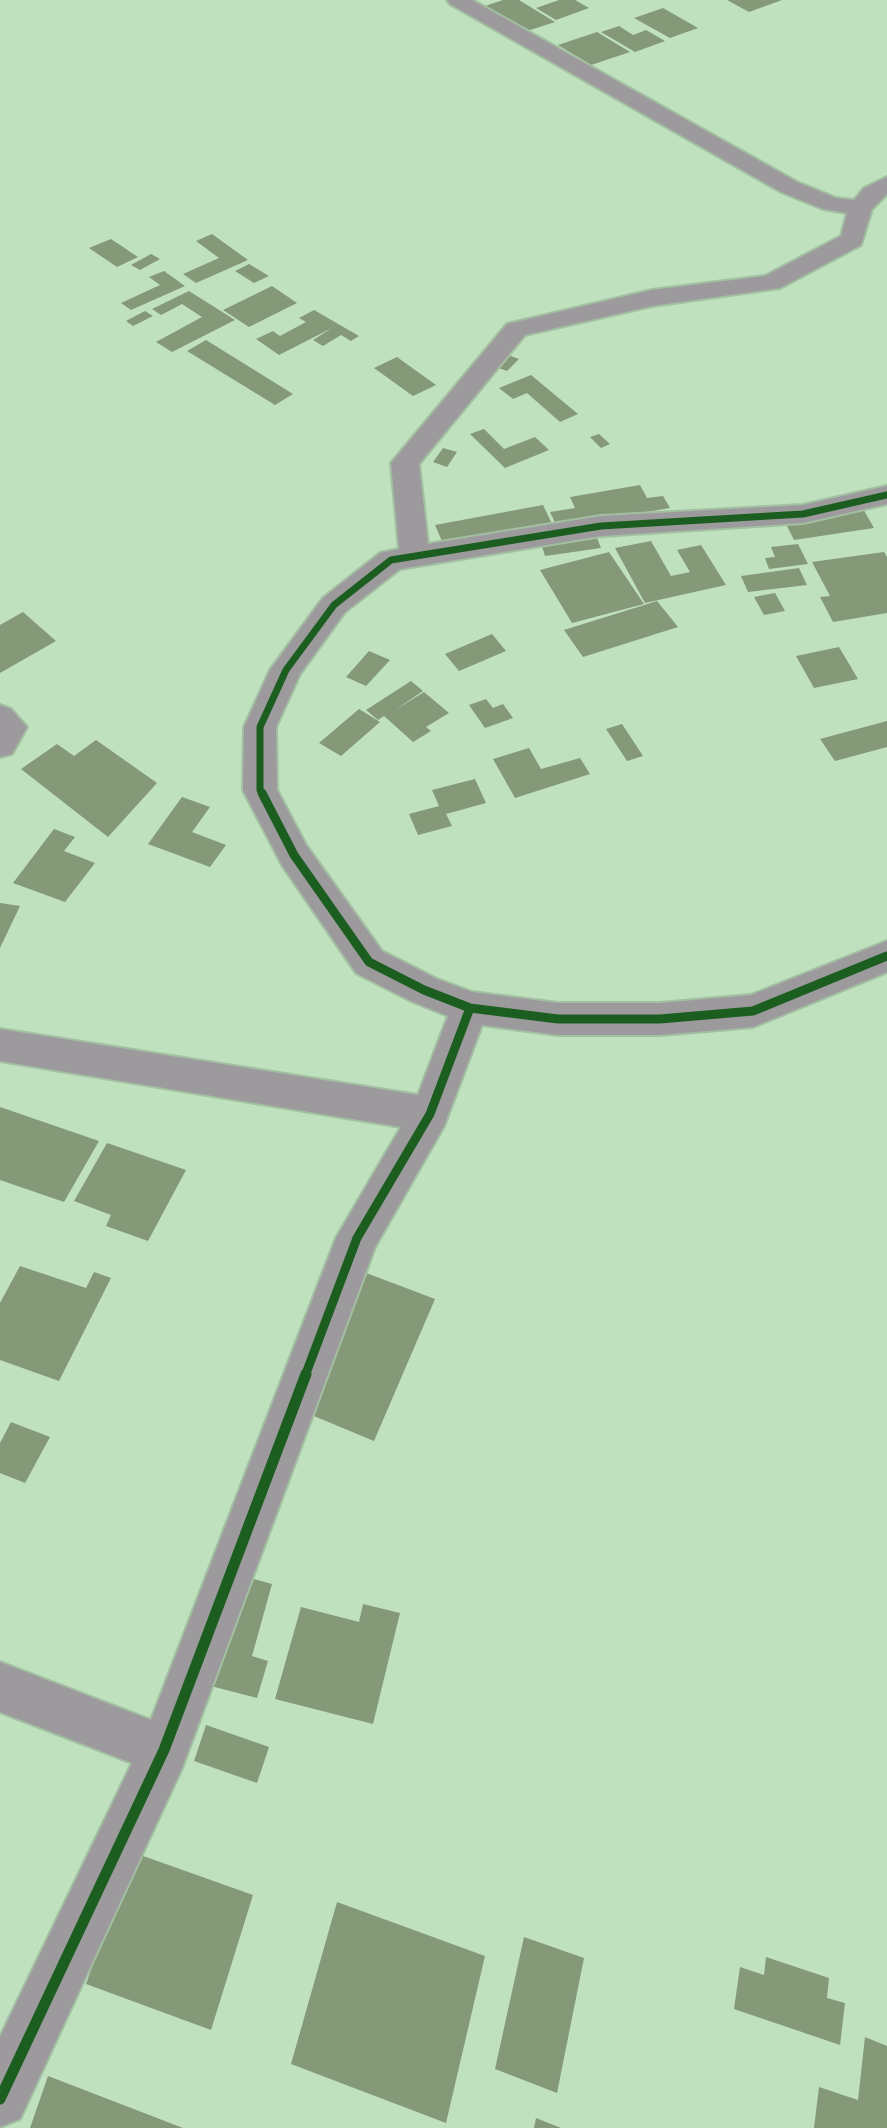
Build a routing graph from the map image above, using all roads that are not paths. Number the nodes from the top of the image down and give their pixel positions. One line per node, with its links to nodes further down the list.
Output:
1 (457, 0): 3 (street)
2 (887, 184): 3 (street)
3 (860, 208): 5 (street)
4 (887, 495): 5 (street)
5 (415, 557): 9 (street)
6 (0, 716): 7 (street)
7 (0, 745)
8 (887, 956): 9 (street)
9 (470, 1008): 11 (street)
10 (0, 1045): 11 (street)
11 (429, 1114): 13 (street)
12 (0, 1687): 13 (street)
13 (164, 1750): 14 (street)
14 (0, 2099)

